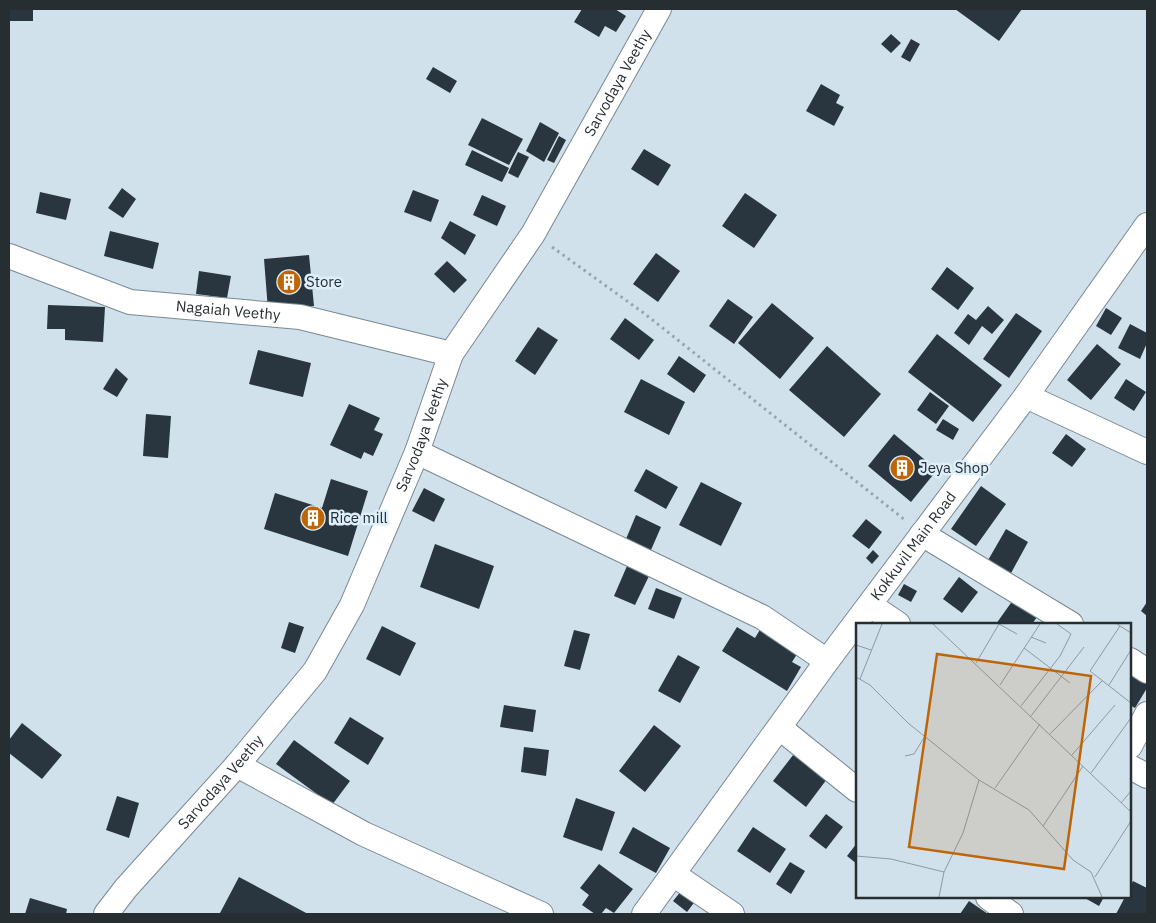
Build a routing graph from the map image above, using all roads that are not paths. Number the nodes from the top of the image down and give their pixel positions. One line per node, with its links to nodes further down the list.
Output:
1 (659, 9): 4 (street, Sarvodaya Veethy)
2 (1144, 237): 5 (street, Kokkuvil Main Road)
3 (9, 256): 4 (street, Nagaiah Veethy)
4 (451, 354): 6 (street, Sarvodaya Veethy)
5 (1026, 396): 7 (street); 8 (street, Kokkuvil Main Road)
6 (417, 452): 14 (street); 20 (street, Sarvodaya Veethy)
7 (1147, 452)
8 (922, 534): 9 (street, Kokkuvil Main Road); 13 (street)
9 (870, 605): 10 (street, Kokkuvil Main Road); 12 (street)
10 (856, 623)
11 (856, 623): 14 (street, Kokkuvil Main Road)
12 (897, 623)
13 (1069, 623)
14 (827, 661): 18 (street, Kokkuvil Main Road)
15 (1131, 661): 16 (street)
16 (1147, 671)
17 (1147, 714): 19 (street)
18 (780, 728): 23 (street); 24 (street, Kokkuvil Main Road)
19 (1131, 744)
20 (237, 765): 26 (street, Sarvodaya Veethy); 27 (street)
21 (1131, 768): 22 (street)
22 (1147, 776)
23 (856, 789)
24 (673, 874): 28 (street, Kokkuvil Main Road); 29 (street)
25 (989, 898): 30 (street)
26 (106, 914)
27 (541, 914)
28 (644, 914)
29 (732, 914)
30 (1011, 914)

